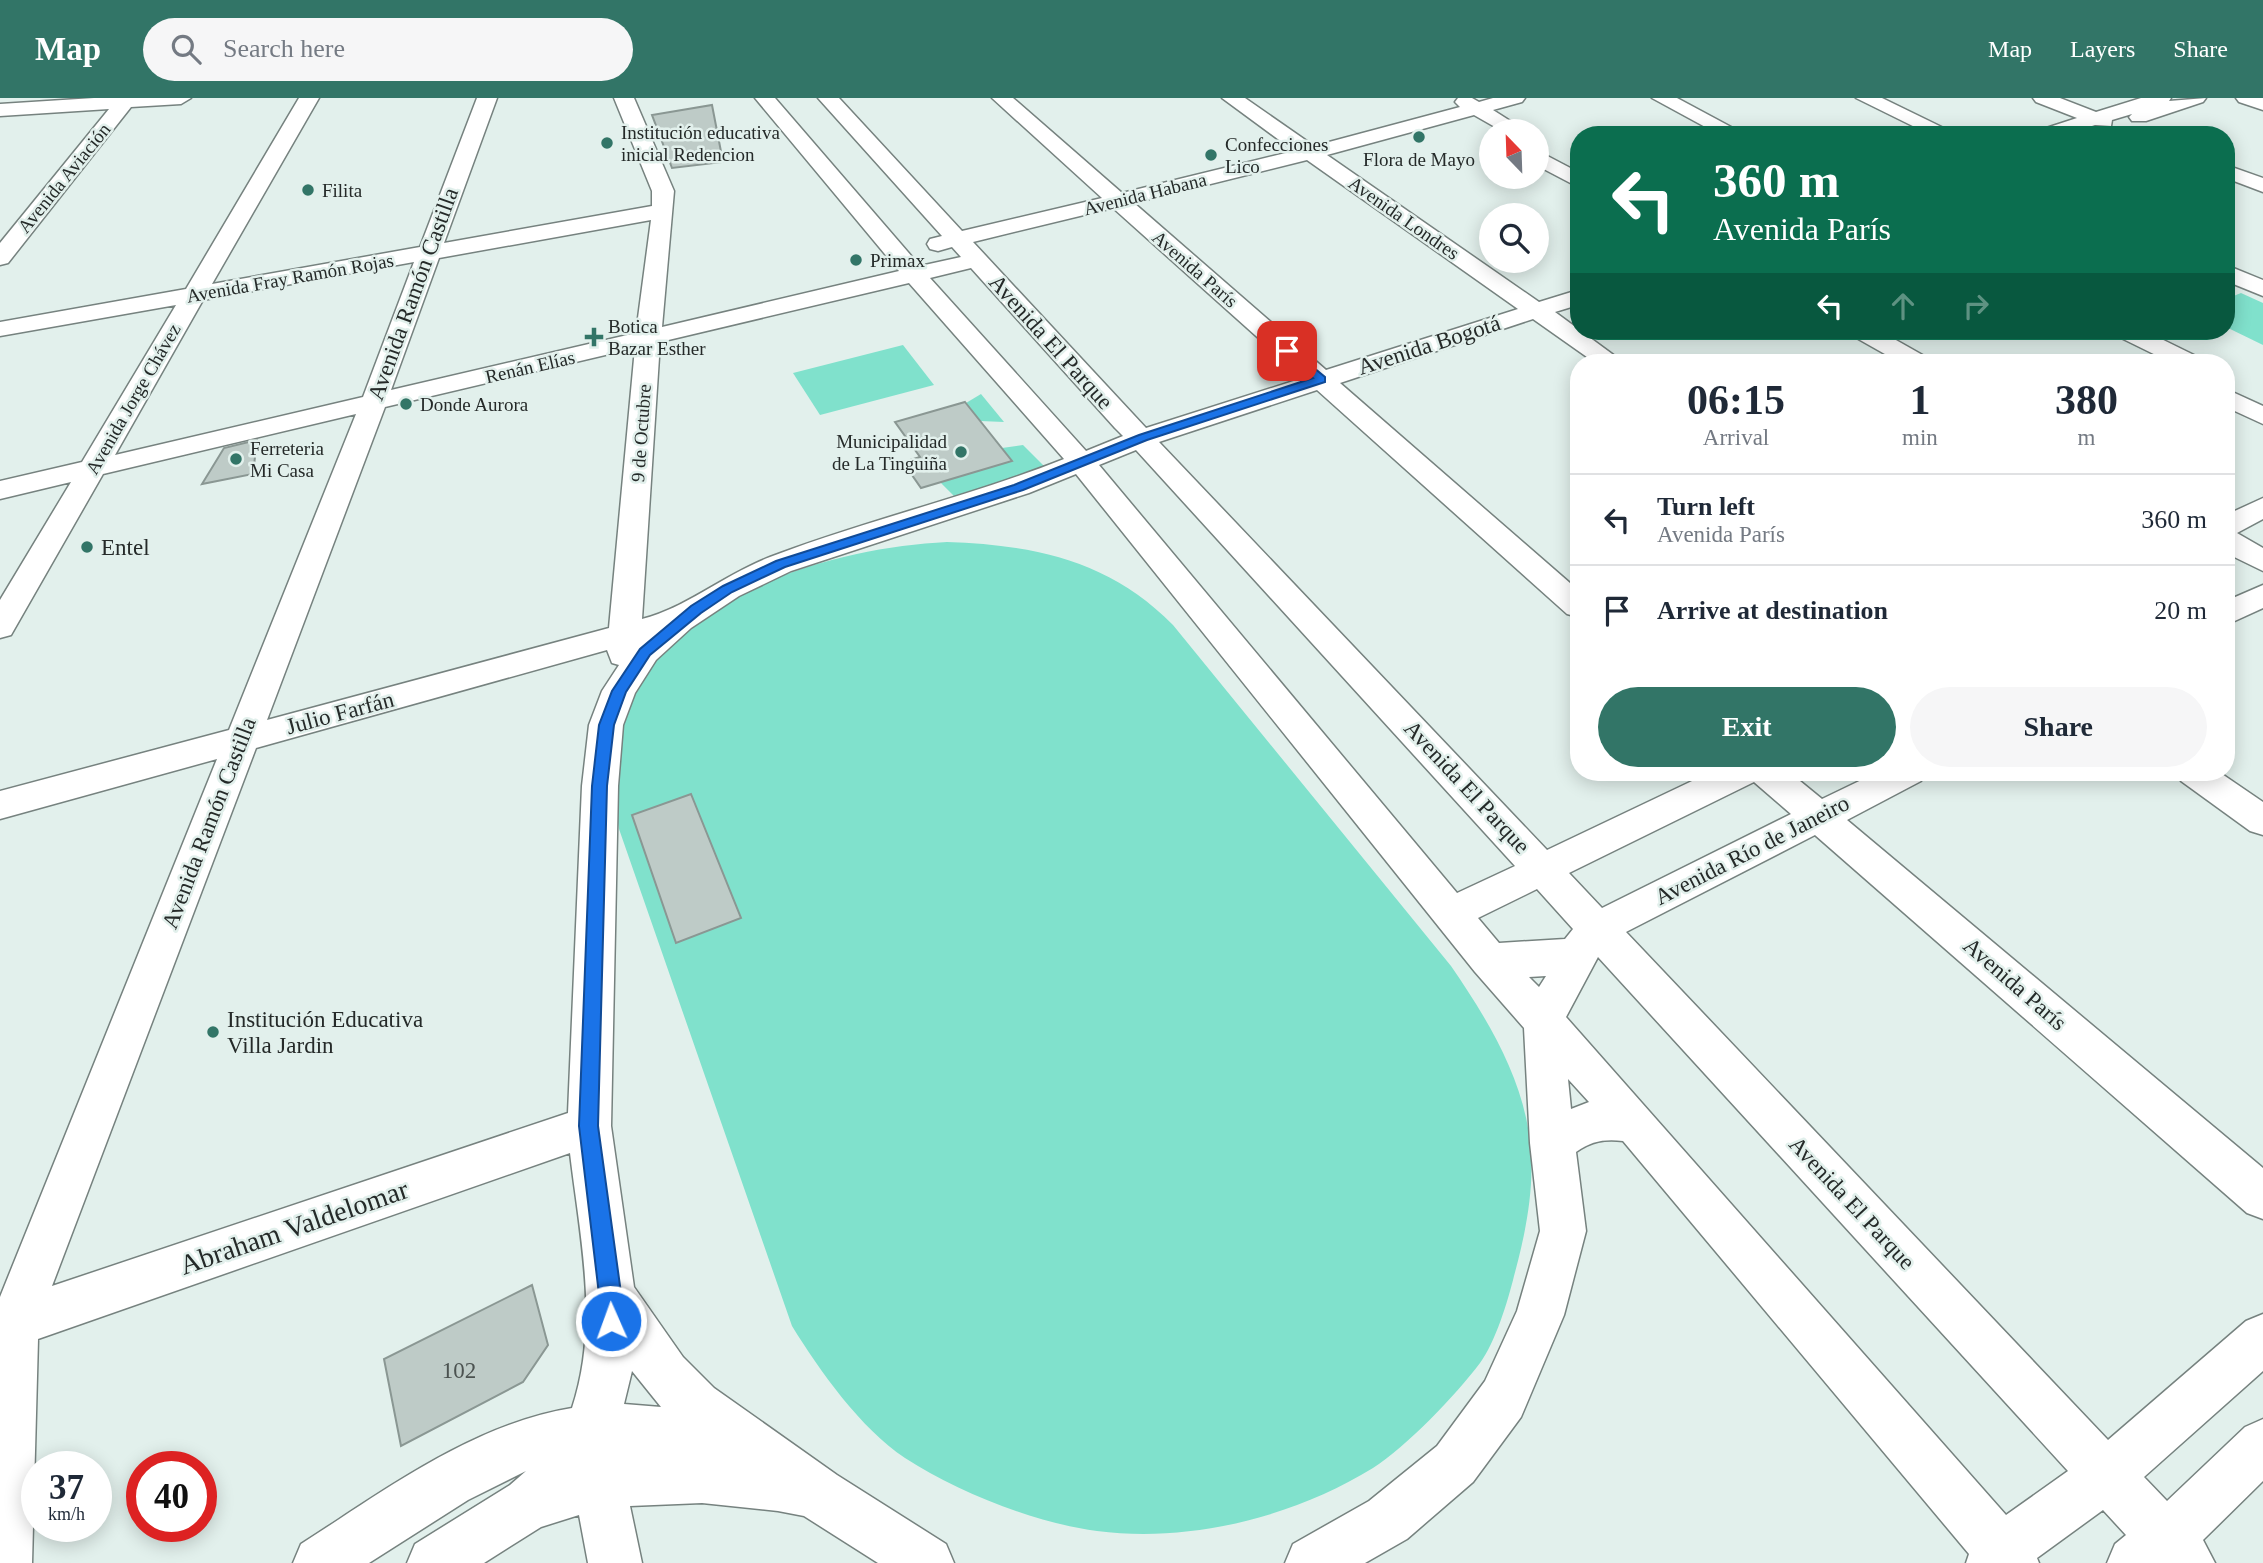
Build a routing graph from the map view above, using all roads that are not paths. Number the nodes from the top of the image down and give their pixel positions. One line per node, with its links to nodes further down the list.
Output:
1 (181, 98): 19 (street)
2 (309, 98): 53 (street, Avenida Jorge Chávez)
3 (486, 98): 44 (street, Avenida Ramón Castilla)
4 (624, 98): 42 (street, 9 de Octubre)
5 (828, 98): 43 (street, Avenida El Parque)
6 (1002, 98): 41 (street, Avenida París)
7 (1232, 98): 33 (street, Avenida Londres)
8 (1438, 98): 22 (street)
9 (1516, 98): 22 (street, Avenida Habana)
10 (1640, 98): 27 (street)
11 (1662, 98): 28 (street)
12 (1842, 98): 29 (street)
13 (1866, 98): 30 (street)
14 (2043, 98): 26 (street)
15 (2068, 98): 26 (street)
16 (2161, 98): 26 (street)
17 (2196, 98): 26 (street)
18 (2246, 98): 21 (street)
19 (126, 100): 23 (street); 45 (street, Avenida Aviación)
20 (775, 101): 48 (street)
21 (2263, 104)
22 (1465, 106): 24 (street); 25 (street); 33 (street, Avenida Habana)
23 (0, 110)
24 (1480, 119)
25 (1492, 119)
26 (2116, 123): 31 (street)
27 (1694, 126)
28 (1717, 126)
29 (1903, 126)
30 (1928, 126)
31 (2098, 126)
32 (1549, 151): 34 (street)
33 (1311, 153): 41 (street, Avenida Habana); 55 (street, Avenida Londres)
34 (1570, 163)
35 (1549, 164): 38 (street)
36 (2235, 165): 39 (street)
37 (2235, 175): 40 (street)
38 (1570, 176)
39 (2263, 176)
40 (2263, 186)
41 (1117, 201): 43 (street, Avenida Habana); 69 (street, Avenida París)
42 (663, 211): 44 (street, Avenida Fray Ramón Rojas); 58 (street, 9 de Octubre)
43 (959, 240): 46 (street, Avenida El Parque); 48 (street, Avenida Habana)
44 (427, 255): 53 (street, Avenida Fray Ramón Rojas); 73 (street, Avenida Ramón Castilla)
45 (0, 258)
46 (976, 260): 48 (street, Renán Elías); 75 (street, Avenida El Parque)
47 (2235, 263): 50 (street)
48 (905, 265): 58 (street, Renán Elías); 76 (street)
49 (2235, 276): 52 (street)
50 (2263, 276)
51 (1570, 286): 55 (street, Avenida Bogotá)
52 (2263, 289)
53 (193, 294): 56 (street, Avenida Fray Ramón Rojas); 77 (street, Avenida Jorge Chávez)
54 (1570, 298): 55 (street, Avenida Bogotá)
55 (1529, 305): 57 (street, Avenida Londres); 69 (street, Avenida Bogotá)
56 (0, 329)
57 (1570, 334)
58 (648, 340): 73 (street, Renán Elías); 90 (street, 9 de Octubre)
59 (1579, 340): 64 (street, Avenida Londres)
60 (1849, 340): 65 (street)
61 (1878, 340): 66 (street)
62 (2114, 340): 67 (street)
63 (2144, 340): 68 (street)
64 (1599, 354)
65 (1873, 354)
66 (1903, 354)
67 (2142, 354)
68 (2173, 354)
69 (1314, 373): 75 (street, Avenida Bogotá); 86 (street, Avenida París)
70 (2235, 386): 71 (street)
71 (2263, 400)
72 (2235, 402): 74 (street)
73 (373, 404): 77 (street, Renán Elías); 92 (street, Avenida Ramón Castilla)
74 (2263, 416)
75 (1136, 425): 76 (street, Avenida Bogotá); 100 (street, Avenida El Parque)
76 (1074, 455): 88 (street); 101 (street)
77 (94, 467): 78 (street, Renán Elías); 89 (street, Avenida Jorge Chávez)
78 (0, 490)
79 (2263, 507): 80 (street)
80 (2235, 522)
81 (2235, 545): 82 (street)
82 (2263, 561)
83 (2235, 566): 84 (street)
84 (2263, 582)
85 (2263, 595): 87 (street)
86 (1570, 600)
87 (2235, 609)
88 (680, 620): 90 (street, Julio Farfán); 91 (street)
89 (0, 627)
90 (624, 635): 91 (street, 9 de Octubre); 92 (street, Julio Farfán)
91 (619, 691): 106 (street)
92 (241, 741): 97 (street, Julio Farfán); 110 (street, Avenida Ramón Castilla)
93 (1723, 781): 100 (street)
94 (1777, 781): 98 (street, Avenida París)
95 (1891, 781): 98 (street, Avenida Río de Janeiro)
96 (2206, 781): 99 (street)
97 (0, 805)
98 (1819, 816): 102 (street, Avenida Río de Janeiro); 108 (street, Avenida París)
99 (2263, 821)
100 (1542, 868): 101 (street); 102 (street, Avenida El Parque)
101 (1451, 914): 103 (street)
102 (1587, 941): 103 (street, Avenida Río de Janeiro); 104 (street); 115 (street, Avenida El Parque)
103 (1489, 960): 104 (street)
104 (1544, 1019): 105 (street); 107 (street)
105 (1635, 1123): 107 (street); 120 (street)
106 (589, 1126): 109 (street); 110 (street, Abraham Valdelomar)
107 (1552, 1143): 121 (street)
108 (2263, 1197)
109 (611, 1293): 112 (street); 114 (street)
110 (7, 1326): 122 (street, Avenida Ramón Castilla)
111 (2263, 1338): 115 (street)
112 (590, 1430): 114 (street); 116 (street); 118 (street); 123 (street)
113 (2263, 1446): 119 (street)
114 (758, 1450): 117 (street)
115 (2107, 1475): 119 (street, Avenida El Parque); 120 (street)
116 (598, 1484): 117 (street); 118 (street); 125 (street)
117 (818, 1493): 126 (street)
118 (529, 1504): 124 (street)
119 (2163, 1555)
120 (2002, 1558)
121 (1315, 1562)
122 (5, 1563)
123 (320, 1563)
124 (434, 1563)
125 (615, 1563)
126 (927, 1563)

